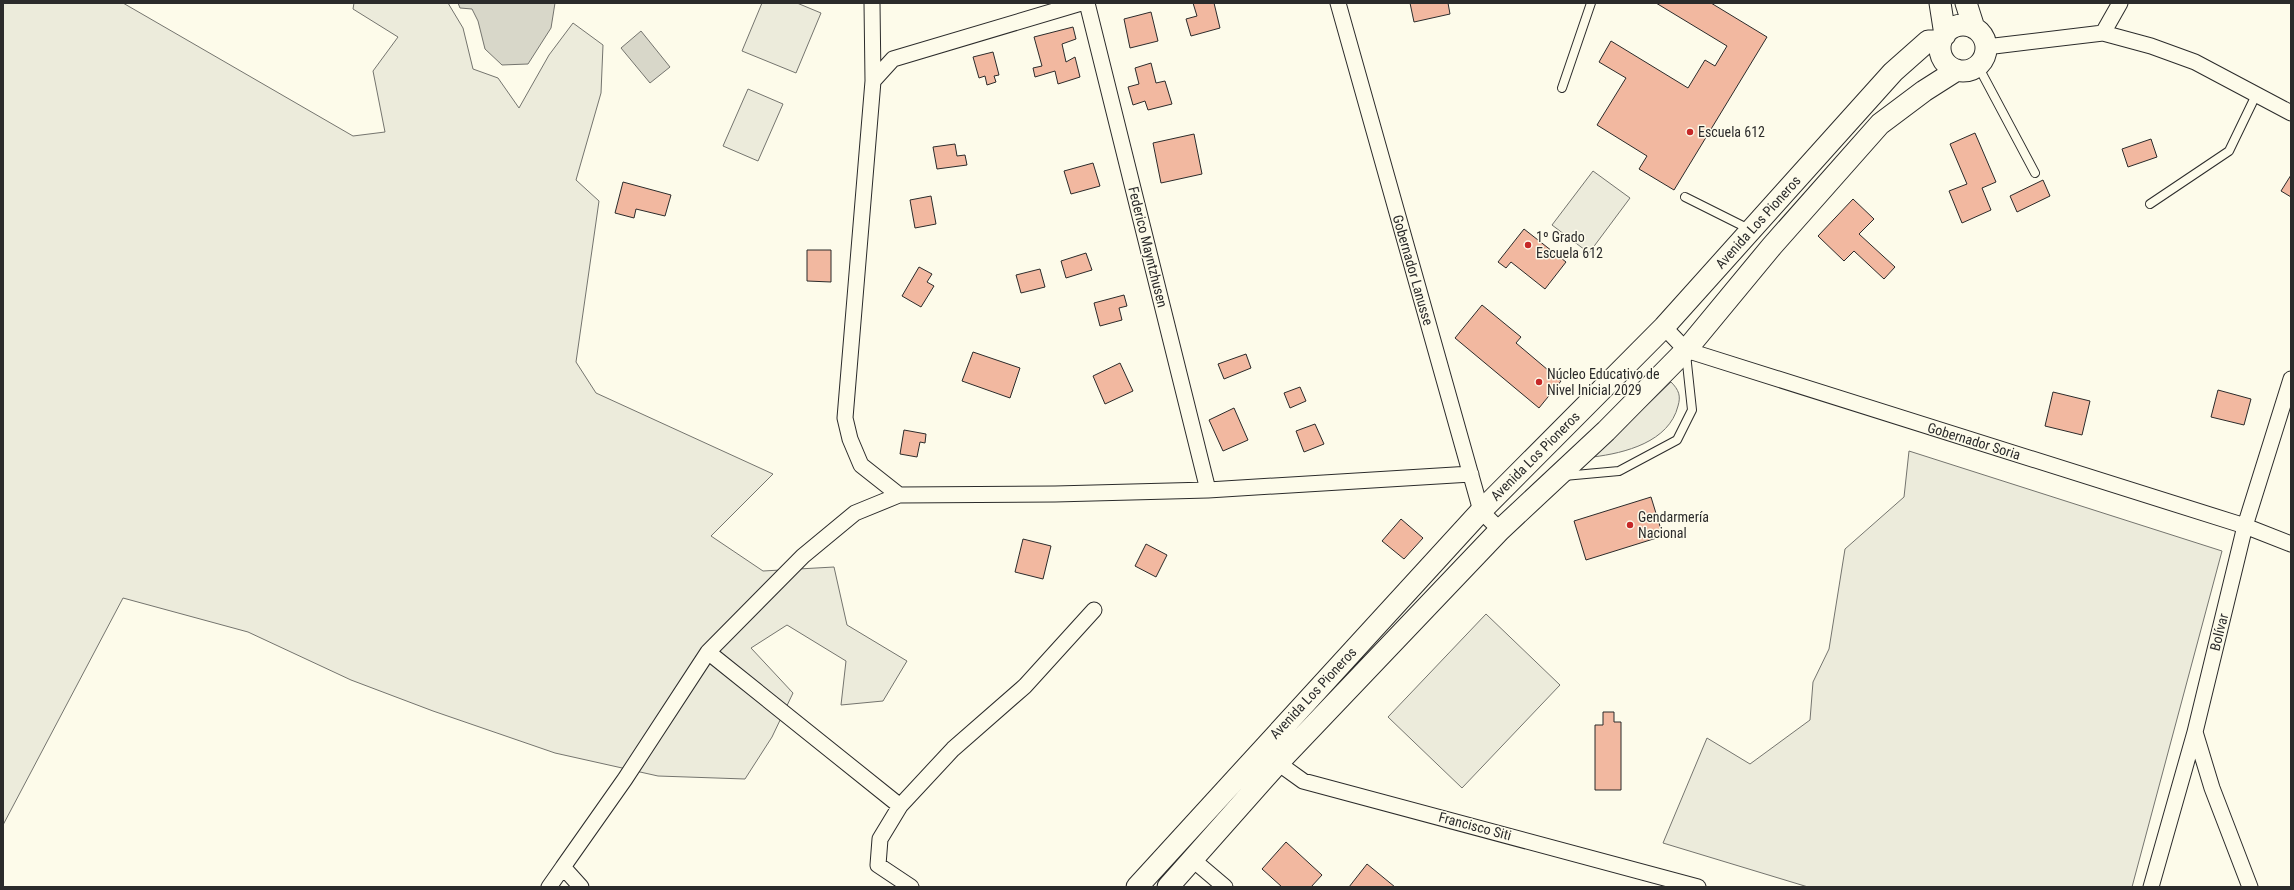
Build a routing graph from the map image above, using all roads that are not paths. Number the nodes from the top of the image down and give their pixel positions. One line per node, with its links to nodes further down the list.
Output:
1 (872, 3): 15 (street)
2 (1081, 3): 15 (street)
3 (1087, 3): 28 (street, Federico Mayntzhusen)
4 (1338, 3): 26 (street, Gobernador Lanusse)
5 (1591, 3): 16 (lane)
6 (1940, 3): 11 (main road)
7 (1966, 3): 9 (main road)
8 (2120, 3): 10 (street)
9 (1974, 28): 11 (main road); 12 (main road)
10 (2103, 33): 12 (street); 17 (street)
11 (1943, 38): 14 (main road); 22 (main road, Avenida Los Pioneros)
12 (1986, 47): 13 (main road)
13 (1978, 66): 14 (main road); 19 (lane)
14 (1957, 70): 24 (main road, Avenida Los Pioneros)
15 (873, 81): 29 (street)
16 (1562, 88)
17 (2256, 95): 18 (street); 21 (lane)
18 (2291, 113)
19 (2035, 173)
20 (1685, 197): 22 (lane)
21 (2150, 204)
22 (1751, 230): 23 (main road, Avenida Los Pioneros)
23 (1664, 327): 24 (street, Gobernador Soria); 30 (main road, Avenida Los Pioneros)
24 (1686, 350): 27 (main road, Avenida Los Pioneros); 27 (lane); 31 (street, Gobernador Soria)
25 (2291, 379): 31 (street, Bolívar)
26 (1471, 474): 28 (street); 30 (street, Gobernador Lanusse)
27 (1558, 476): 32 (main road, Avenida Los Pioneros)
28 (1208, 490): 29 (street)
29 (899, 495): 35 (street)
30 (1480, 511): 32 (street); 37 (main road, Avenida Los Pioneros)
31 (2246, 526): 33 (street, Gobernador Soria); 36 (street, Bolívar)
32 (1500, 530): 38 (main road, Avenida Los Pioneros)
33 (2291, 544)
34 (1094, 610): 39 (street)
35 (708, 652): 39 (street); 41 (street)
36 (2195, 732): 49 (street, Bolívar); 50 (street)
37 (1261, 749): 38 (street, Francisco Siti); 45 (main road, Avenida Los Pioneros)
38 (1278, 763): 40 (main road, Avenida Los Pioneros); 48 (street, Francisco Siti)
39 (900, 806): 44 (street)
40 (1192, 859): 46 (main road, Avenida Los Pioneros); 47 (street)
41 (563, 867): 42 (street); 43 (street)
42 (549, 887)
43 (581, 887)
44 (911, 887)
45 (1137, 887)
46 (1168, 887)
47 (1225, 887)
48 (1698, 887)
49 (2151, 887)
50 (2250, 887)

